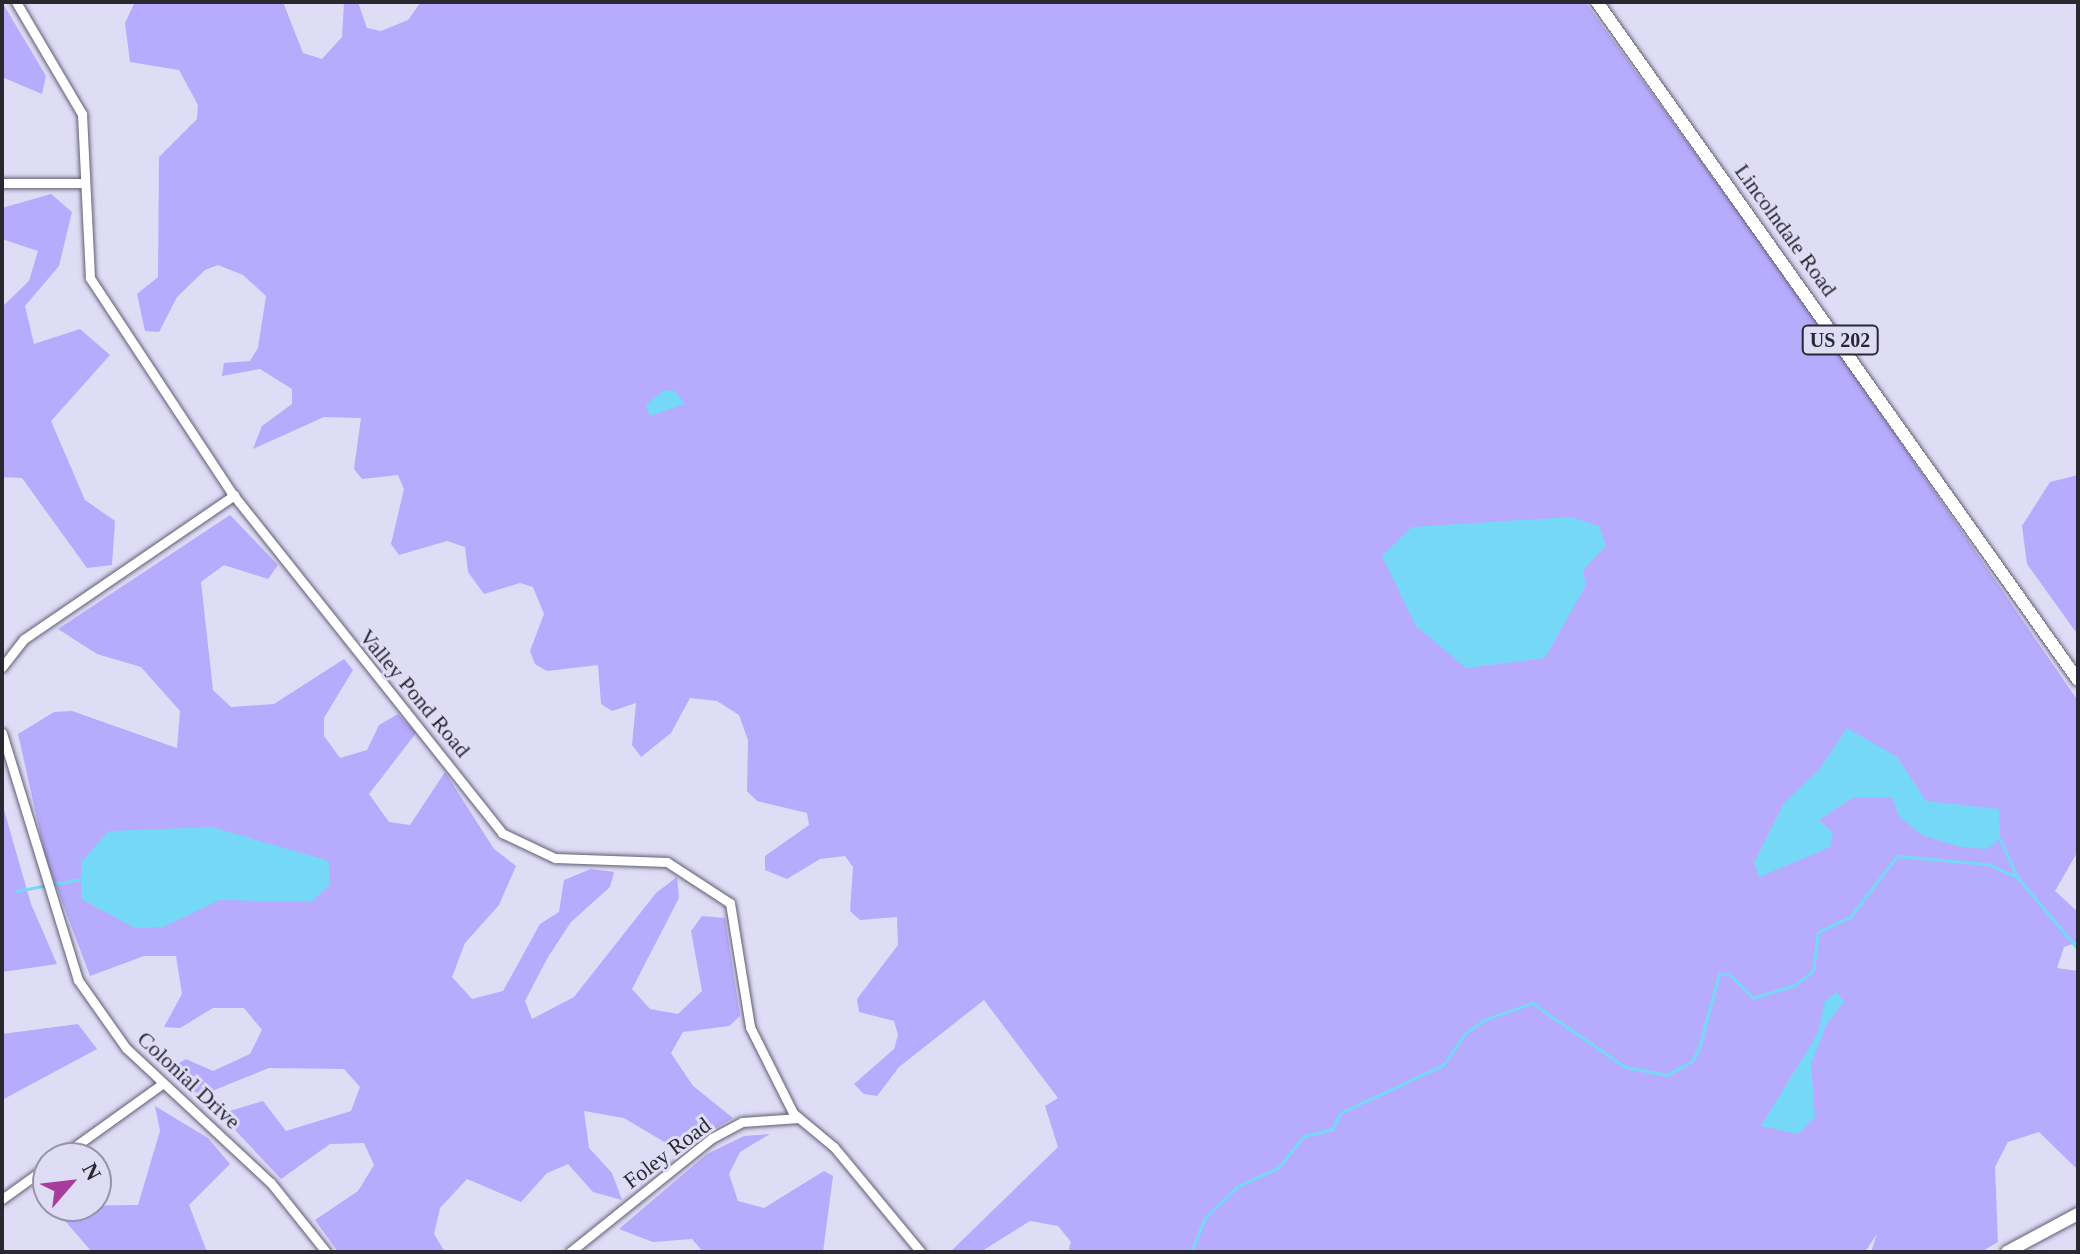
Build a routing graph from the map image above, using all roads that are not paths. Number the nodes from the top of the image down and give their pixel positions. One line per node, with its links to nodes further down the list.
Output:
1 (16, 2): 4 (street, Valley Pond Road)
2 (1597, 2): 7 (main road, Lincolndale Road / US 202)
3 (2, 183): 4 (street)
4 (85, 183): 5 (street, Valley Pond Road)
5 (234, 495): 6 (street); 10 (street, Valley Pond Road)
6 (2, 667)
7 (2078, 680)
8 (2, 733): 9 (street, Colonial Drive)
9 (162, 1084): 11 (street); 15 (street, Colonial Drive)
10 (799, 1118): 16 (street, Foley Road); 17 (street, Valley Pond Road)
11 (81, 1142)
12 (32, 1177): 13 (street)
13 (2, 1199)
14 (2078, 1214): 18 (main road)
15 (326, 1252)
16 (570, 1252)
17 (921, 1252)
18 (2007, 1252)

